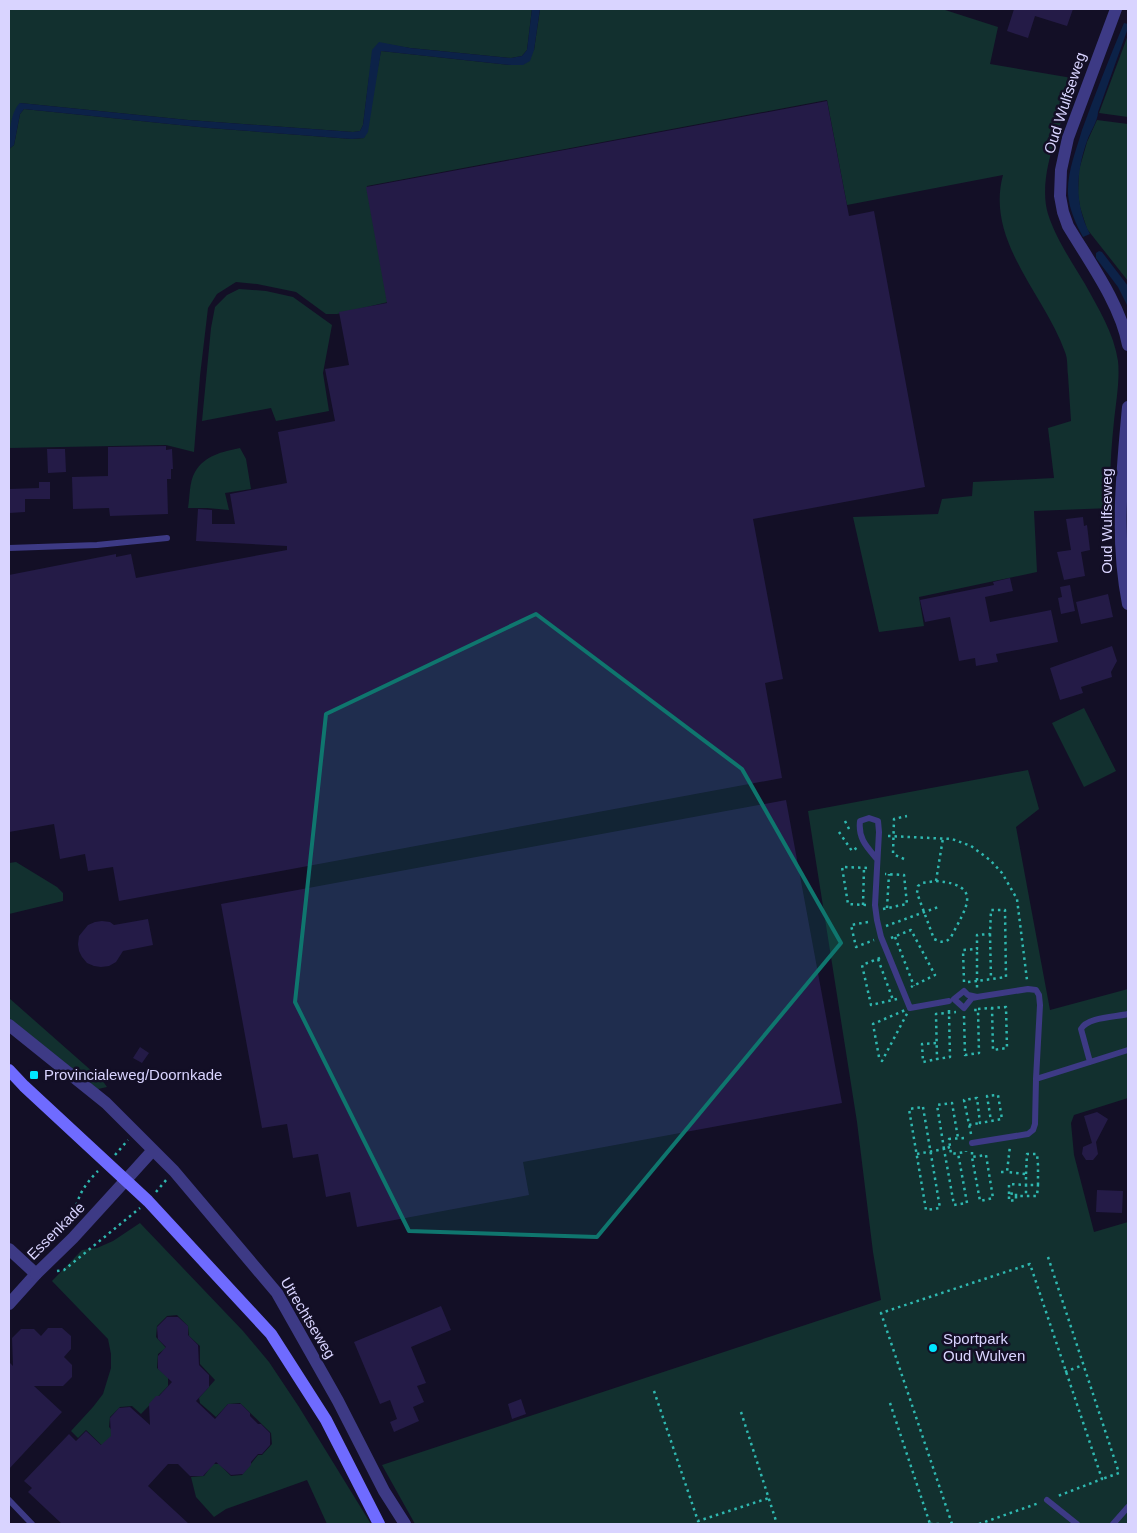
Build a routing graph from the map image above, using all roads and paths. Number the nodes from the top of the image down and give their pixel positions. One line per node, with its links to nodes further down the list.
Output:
1 (1116, 9): 2 (street, Oud Wulfseweg)
2 (1128, 345)
3 (1128, 407): 6 (street, Oud Wulfseweg)
4 (167, 538): 5 (lane)
5 (9, 548)
6 (1128, 604)
7 (907, 816): 10 (path)
8 (839, 832): 12 (path)
9 (879, 836): 10 (path); 12 (lane); 13 (lane)
10 (893, 836): 11 (path); 14 (path)
11 (943, 838): 18 (path); 35 (path)
12 (865, 844): 13 (lane)
13 (877, 859): 16 (lane)
14 (904, 859)
15 (864, 868): 16 (path); 19 (path); 19 (path)
16 (876, 871): 17 (path); 21 (lane)
17 (889, 874): 22 (path); 22 (path)
18 (936, 881): 23 (path); 23 (path)
19 (863, 905): 21 (path)
20 (941, 906): 23 (path)
21 (875, 908): 22 (path); 24 (lane)
22 (887, 908)
23 (923, 913): 25 (path)
24 (877, 920): 25 (lane); 28 (path)
25 (878, 929): 28 (lane)
26 (990, 934): 29 (path); 32 (path); 32 (path)
27 (895, 937): 28 (path); 34 (path); 34 (path)
28 (882, 940): 30 (lane)
29 (977, 949): 33 (path); 33 (path)
30 (888, 955): 31 (path); 36 (lane)
31 (878, 959): 38 (path); 38 (path)
32 (991, 979): 33 (path)
33 (977, 981): 37 (path)
34 (914, 986): 36 (path)
35 (1028, 989): 37 (lane); 52 (lane)
36 (904, 994): 38 (path); 40 (lane)
37 (977, 997): 42 (lane); 42 (lane); 43 (path)
38 (894, 1000)
39 (949, 1001): 40 (lane)
40 (910, 1008): 40 (path)
41 (992, 1008): 41 (path); 43 (path)
42 (964, 1010): 43 (path); 43 (path); 44 (path)
43 (978, 1010)
44 (949, 1013): 47 (path); 49 (path)
45 (1128, 1014): 50 (lane)
46 (9, 1025): 56 (street, Utrechtseweg)
47 (936, 1043): 49 (path); 49 (path)
48 (1128, 1050): 50 (lane)
49 (937, 1059)
50 (1090, 1062): 52 (lane)
51 (9, 1070): 67 (main road)
52 (1036, 1078): 57 (lane)
53 (991, 1121): 53 (path); 54 (path)
54 (980, 1123): 55 (path); 55 (path)
55 (969, 1125): 59 (path)
56 (136, 1132): 62 (street, Utrechtseweg); 67 (path)
57 (1011, 1137): 59 (lane); 70 (path)
58 (958, 1138): 60 (path); 61 (path); 64 (path)
59 (972, 1143): 66 (path)
60 (944, 1148): 61 (path); 63 (path); 64 (path)
61 (950, 1148): 64 (path)
62 (153, 1150): 68 (street, Utrechtseweg); 72 (street)
63 (930, 1151): 65 (path); 65 (path); 65 (path)
64 (958, 1153)
65 (917, 1154)
66 (972, 1157): 66 (path)
67 (107, 1163): 72 (main road); 79 (path)
68 (174, 1171): 78 (path); 96 (street, Utrechtseweg)
69 (1001, 1172): 70 (path)
70 (1007, 1172): 71 (path)
71 (1026, 1174): 73 (path); 74 (path)
72 (125, 1181): 78 (main road); 79 (street, Essenkade)
73 (1026, 1185): 74 (path); 75 (path); 77 (path)
74 (1038, 1185): 77 (path)
75 (1009, 1194): 76 (path); 76 (path)
76 (1016, 1196): 77 (path)
77 (1026, 1196)
78 (148, 1201): 82 (path); 95 (main road)
79 (73, 1238): 82 (street, Essenkade)
80 (9, 1249): 82 (street)
81 (1048, 1257): 84 (path)
82 (36, 1274): 83 (street, Essenkade)
83 (9, 1304)
84 (1083, 1366): 85 (path); 89 (path)
85 (1065, 1372): 89 (path); 100 (path)
86 (654, 1391): 90 (path)
87 (890, 1403): 98 (path)
88 (741, 1412): 90 (path)
89 (1102, 1479): 92 (path)
90 (769, 1498): 97 (path)
91 (9, 1500): 94 (lane)
92 (1047, 1500): 101 (path); 102 (lane)
93 (1128, 1507): 103 (lane)
94 (32, 1524)
95 (379, 1524)
96 (405, 1524)
97 (778, 1524)
98 (930, 1524): 99 (path)
99 (940, 1524)
100 (952, 1524)
101 (979, 1524)
102 (1077, 1524)
103 (1113, 1524)

